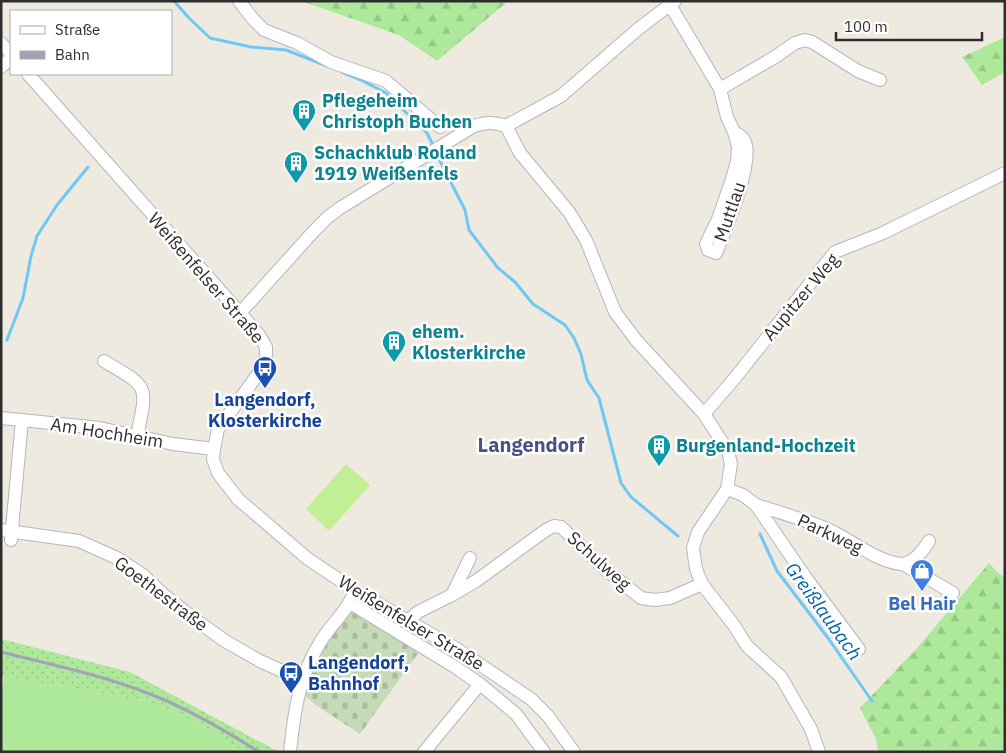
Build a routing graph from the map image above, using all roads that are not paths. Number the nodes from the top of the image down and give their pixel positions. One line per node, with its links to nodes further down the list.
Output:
1 (239, 1): 9 (street)
2 (672, 3): 7 (street, Muttlau); 8 (street)
3 (1, 43): 4 (street)
4 (10, 53)
5 (29, 75): 12 (street, Weißenfelser Straße)
6 (880, 80): 7 (street)
7 (720, 89): 10 (street, Muttlau)
8 (506, 126): 12 (street); 14 (street)
9 (440, 127)
10 (734, 132): 10 (street, Muttlau)
11 (1005, 173): 14 (street, Aupitzer Weg)
12 (240, 313): 18 (street, Weißenfelser Straße)
13 (104, 361): 17 (street)
14 (704, 414): 19 (street)
15 (1, 418): 16 (street, Am Hochheim)
16 (22, 420): 17 (street, Am Hochheim); 21 (street, Goethestraße)
17 (137, 436): 18 (street, Am Hochheim)
18 (214, 449): 26 (street, Weißenfelser Straße)
19 (727, 489): 20 (street, Parkweg); 25 (street)
20 (756, 505): 24 (street, Parkweg); 31 (street, Parkweg)
21 (8, 534): 32 (street, Goethestraße)
22 (929, 541): 24 (street)
23 (470, 558): 28 (street)
24 (903, 564): 27 (street, Parkweg)
25 (702, 584): 28 (street, Schulweg); 38 (street)
26 (356, 591): 29 (street); 30 (street, Weißenfelser Straße)
27 (953, 593)
28 (452, 596): 30 (street, Schulweg)
29 (350, 603): 32 (street); 33 (street)
30 (408, 621): 37 (street, Weißenfelser Straße)
31 (859, 649)
32 (302, 680): 34 (street)
33 (480, 684): 35 (street); 36 (street)
34 (290, 752)
35 (424, 752)
36 (544, 752)
37 (574, 752)
38 (819, 752)

